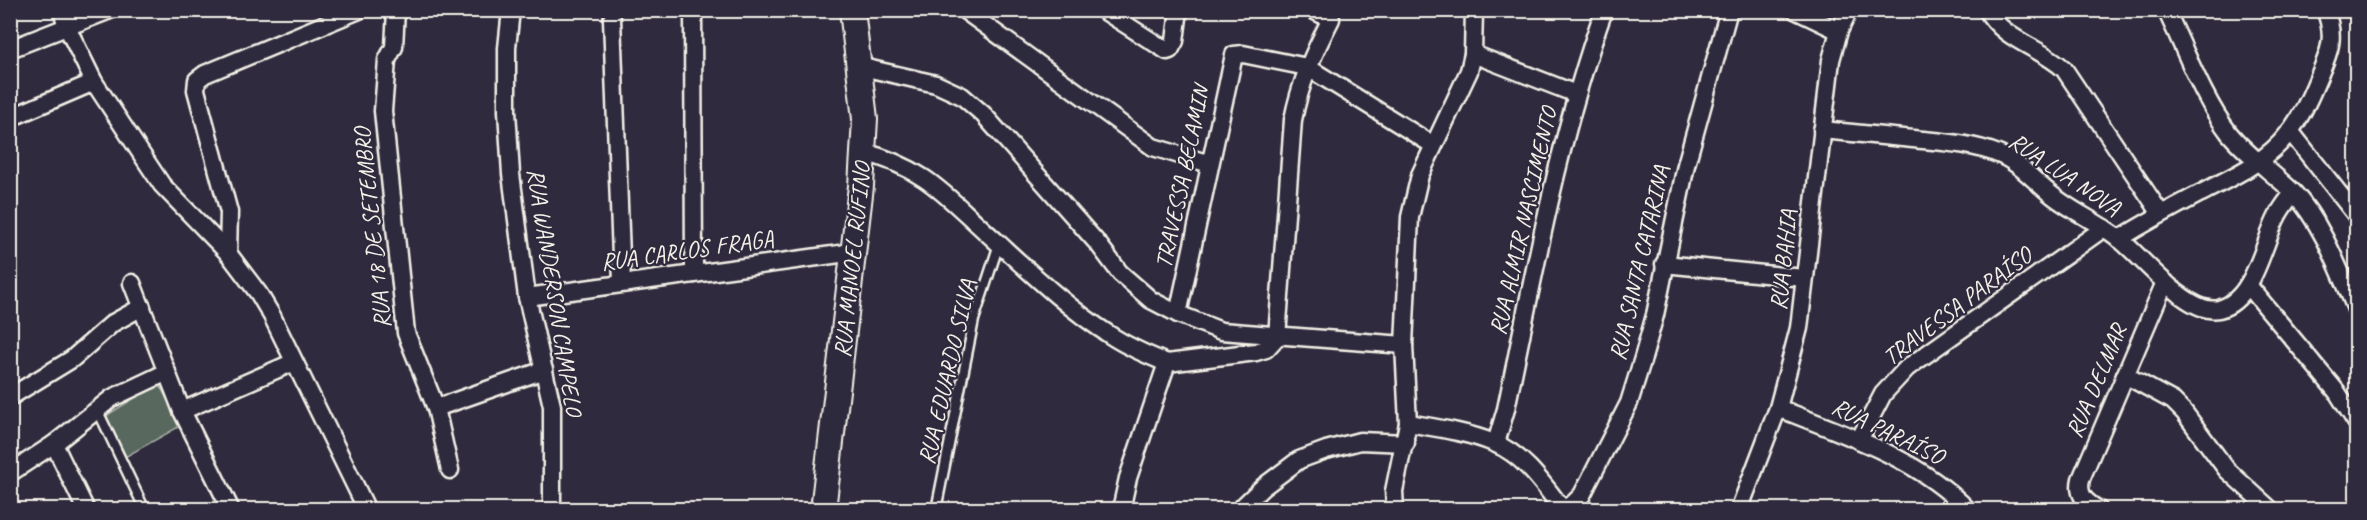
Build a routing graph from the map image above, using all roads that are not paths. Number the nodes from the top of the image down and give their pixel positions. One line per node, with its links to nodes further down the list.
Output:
1 (62, 10): 22 (street)
2 (110, 10): 22 (street)
3 (359, 10): 44 (street)
4 (396, 10): 64 (street, RUA 18 DE SETEMBRO)
5 (511, 10): 52 (street, RUA WANDERSON CAMPELO)
6 (693, 10): 46 (street)
7 (852, 10): 26 (main road, RUA MANOEL RUFINO)
8 (964, 10): 36 (street)
9 (1103, 10): 10 (street)
10 (1179, 10)
11 (1313, 10): 20 (street)
12 (1474, 10): 25 (street)
13 (1604, 10): 29 (street, RUA ALMIR NASCIMENTO)
14 (1729, 10): 45 (street, RUA SANTA CATARINA)
15 (1794, 10): 23 (street)
16 (1849, 10): 23 (street, RUA BAHIA)
17 (1987, 10): 38 (street)
18 (2166, 10): 35 (street)
19 (2325, 10): 32 (street)
20 (1333, 15): 27 (street)
21 (612, 19): 50 (street)
22 (67, 27): 24 (street); 28 (street)
23 (1839, 31): 31 (street, RUA BAHIA)
24 (10, 49)
25 (1473, 54): 29 (street); 33 (street)
26 (858, 66): 34 (main road, RUA MANOEL RUFINO); 55 (street)
27 (1307, 67): 33 (street); 36 (street, TRAVESSA BELAMIN); 56 (street)
28 (94, 82): 30 (street); 44 (street)
29 (1576, 94): 72 (street, RUA ALMIR NASCIMENTO)
30 (10, 118)
31 (1822, 130): 40 (street, RUA LUA NOVA); 47 (street, RUA BAHIA)
32 (2290, 131): 35 (street); 39 (street)
33 (1433, 145): 57 (street)
34 (863, 152): 42 (street); 43 (main road, RUA MANOEL RUFINO)
35 (2258, 163): 37 (street); 38 (street)
36 (1210, 164): 55 (street, TRAVESSA BELAMIN)
37 (2293, 193): 51 (street, RUA LUA NOVA); 54 (street)
38 (2161, 214): 41 (street)
39 (2356, 215)
40 (2104, 228): 41 (street, RUA LUA NOVA); 70 (street, TRAVESSA PARAÍSO)
41 (2119, 238): 48 (street, RUA LUA NOVA)
42 (999, 244): 59 (street); 84 (lane, RUA EDUARDO SILVA)
43 (854, 252): 46 (street, RUA CARLOS FRAGA); 83 (main road, RUA MANOEL RUFINO)
44 (228, 253): 58 (street)
45 (1664, 264): 47 (street); 77 (street, RUA SANTA CATARINA)
46 (694, 273): 50 (street, RUA CARLOS FRAGA)
47 (1804, 278): 65 (street, RUA BAHIA)
48 (2165, 282): 51 (street, RUA LUA NOVA); 62 (street, RUA DELMAR)
49 (132, 283): 53 (street)
50 (622, 283): 52 (street, RUA CARLOS FRAGA)
51 (2248, 285): 68 (street)
52 (527, 297): 60 (street, RUA WANDERSON CAMPELO)
53 (142, 308): 61 (street); 63 (street)
54 (2356, 309)
55 (1178, 314): 56 (street)
56 (1277, 337): 57 (street); 59 (street)
57 (1404, 345): 69 (street)
58 (294, 362): 67 (street); 81 (street)
59 (1167, 363): 85 (street)
60 (544, 370): 64 (street); 82 (street, RUA WANDERSON CAMPELO)
61 (167, 372): 66 (street); 67 (street)
62 (2125, 375): 76 (street, RUA DELMAR); 90 (street)
63 (10, 397)
64 (436, 408): 74 (street, RUA 18 DE SETEMBRO)
65 (1778, 408): 70 (street, RUA PARAÍSO); 88 (street, RUA BAHIA)
66 (97, 409): 73 (street); 79 (lane)
67 (182, 411): 80 (street)
68 (2356, 422)
69 (1408, 423): 71 (street); 72 (street)
70 (1859, 440): 89 (street, RUA PARAÍSO)
71 (1406, 443): 86 (street); 87 (street)
72 (1496, 443): 77 (street)
73 (54, 444): 75 (street); 78 (street)
74 (450, 470)
75 (10, 473)
76 (2090, 506)
77 (1562, 509)
78 (86, 510)
79 (145, 510)
80 (231, 510)
81 (367, 510)
82 (552, 510)
83 (823, 510)
84 (936, 510)
85 (1121, 510)
86 (1239, 510)
87 (1395, 510)
88 (1739, 510)
89 (1968, 510)
90 (2271, 510)

